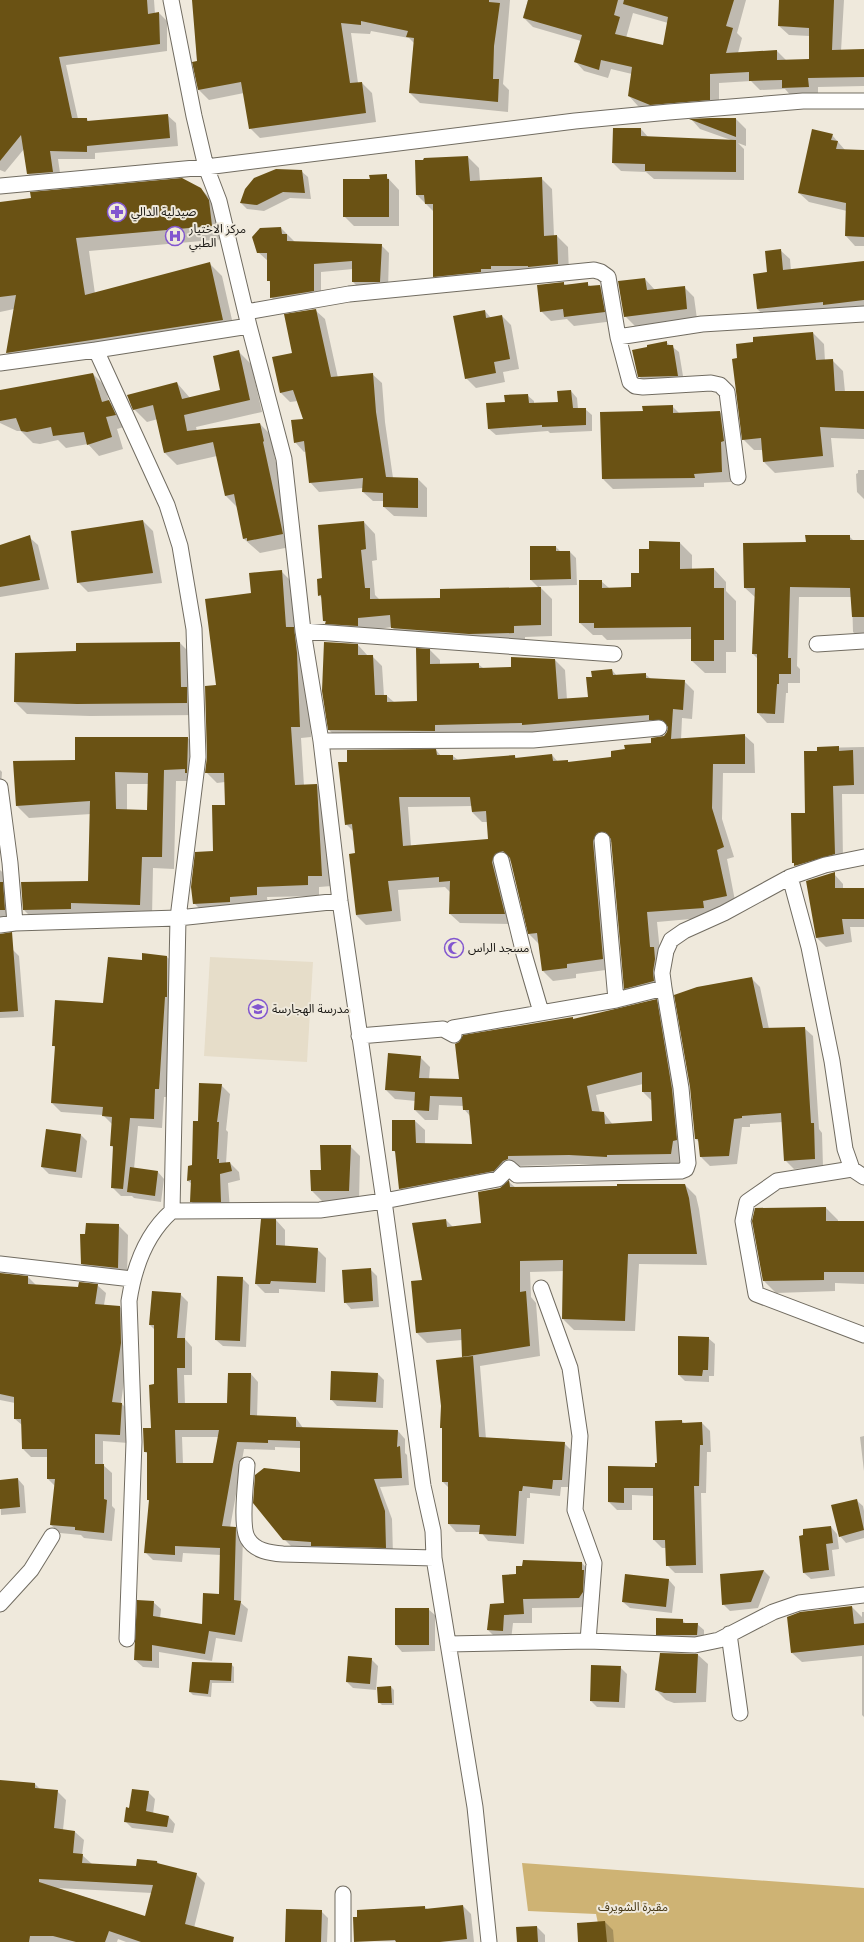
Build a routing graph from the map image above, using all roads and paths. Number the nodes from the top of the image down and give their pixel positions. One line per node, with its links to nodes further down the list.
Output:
1 (171, 0): 3 (street)
2 (864, 101): 3 (street)
3 (206, 167): 4 (street); 6 (street)
4 (0, 186)
5 (864, 314): 7 (street)
6 (247, 319): 7 (street); 8 (street); 11 (street)
7 (618, 337): 10 (street)
8 (96, 350): 9 (street); 23 (street)
9 (0, 363)
10 (738, 477)
11 (303, 631): 14 (street); 16 (street)
12 (864, 641): 13 (street)
13 (817, 644)
14 (614, 654)
15 (659, 728): 16 (street)
16 (321, 741): 22 (street)
17 (0, 787): 24 (street)
18 (602, 840): 26 (street)
19 (864, 858): 21 (street)
20 (501, 860): 27 (street)
21 (790, 877): 25 (street); 29 (street)
22 (340, 902): 23 (street); 28 (street)
23 (178, 918): 24 (street); 31 (street)
24 (7, 924)
25 (664, 988): 26 (street); 30 (street)
26 (616, 1000): 27 (street)
27 (541, 1012): 28 (street)
28 (359, 1036): 30 (street)
29 (858, 1173): 35 (street)
30 (384, 1201): 31 (street); 38 (street)
31 (172, 1211): 33 (street)
32 (0, 1264): 33 (street)
33 (132, 1279): 42 (street)
34 (541, 1288): 43 (street)
35 (864, 1335)
36 (247, 1465): 38 (street)
37 (52, 1536): 40 (street)
38 (434, 1558): 44 (street)
39 (864, 1596): 41 (street)
40 (0, 1604)
41 (730, 1634): 43 (street); 45 (street)
42 (128, 1640)
43 (588, 1640): 44 (street)
44 (448, 1644): 48 (street)
45 (740, 1712)
46 (343, 1894): 47 (street)
47 (343, 1942)
48 (489, 1942)

